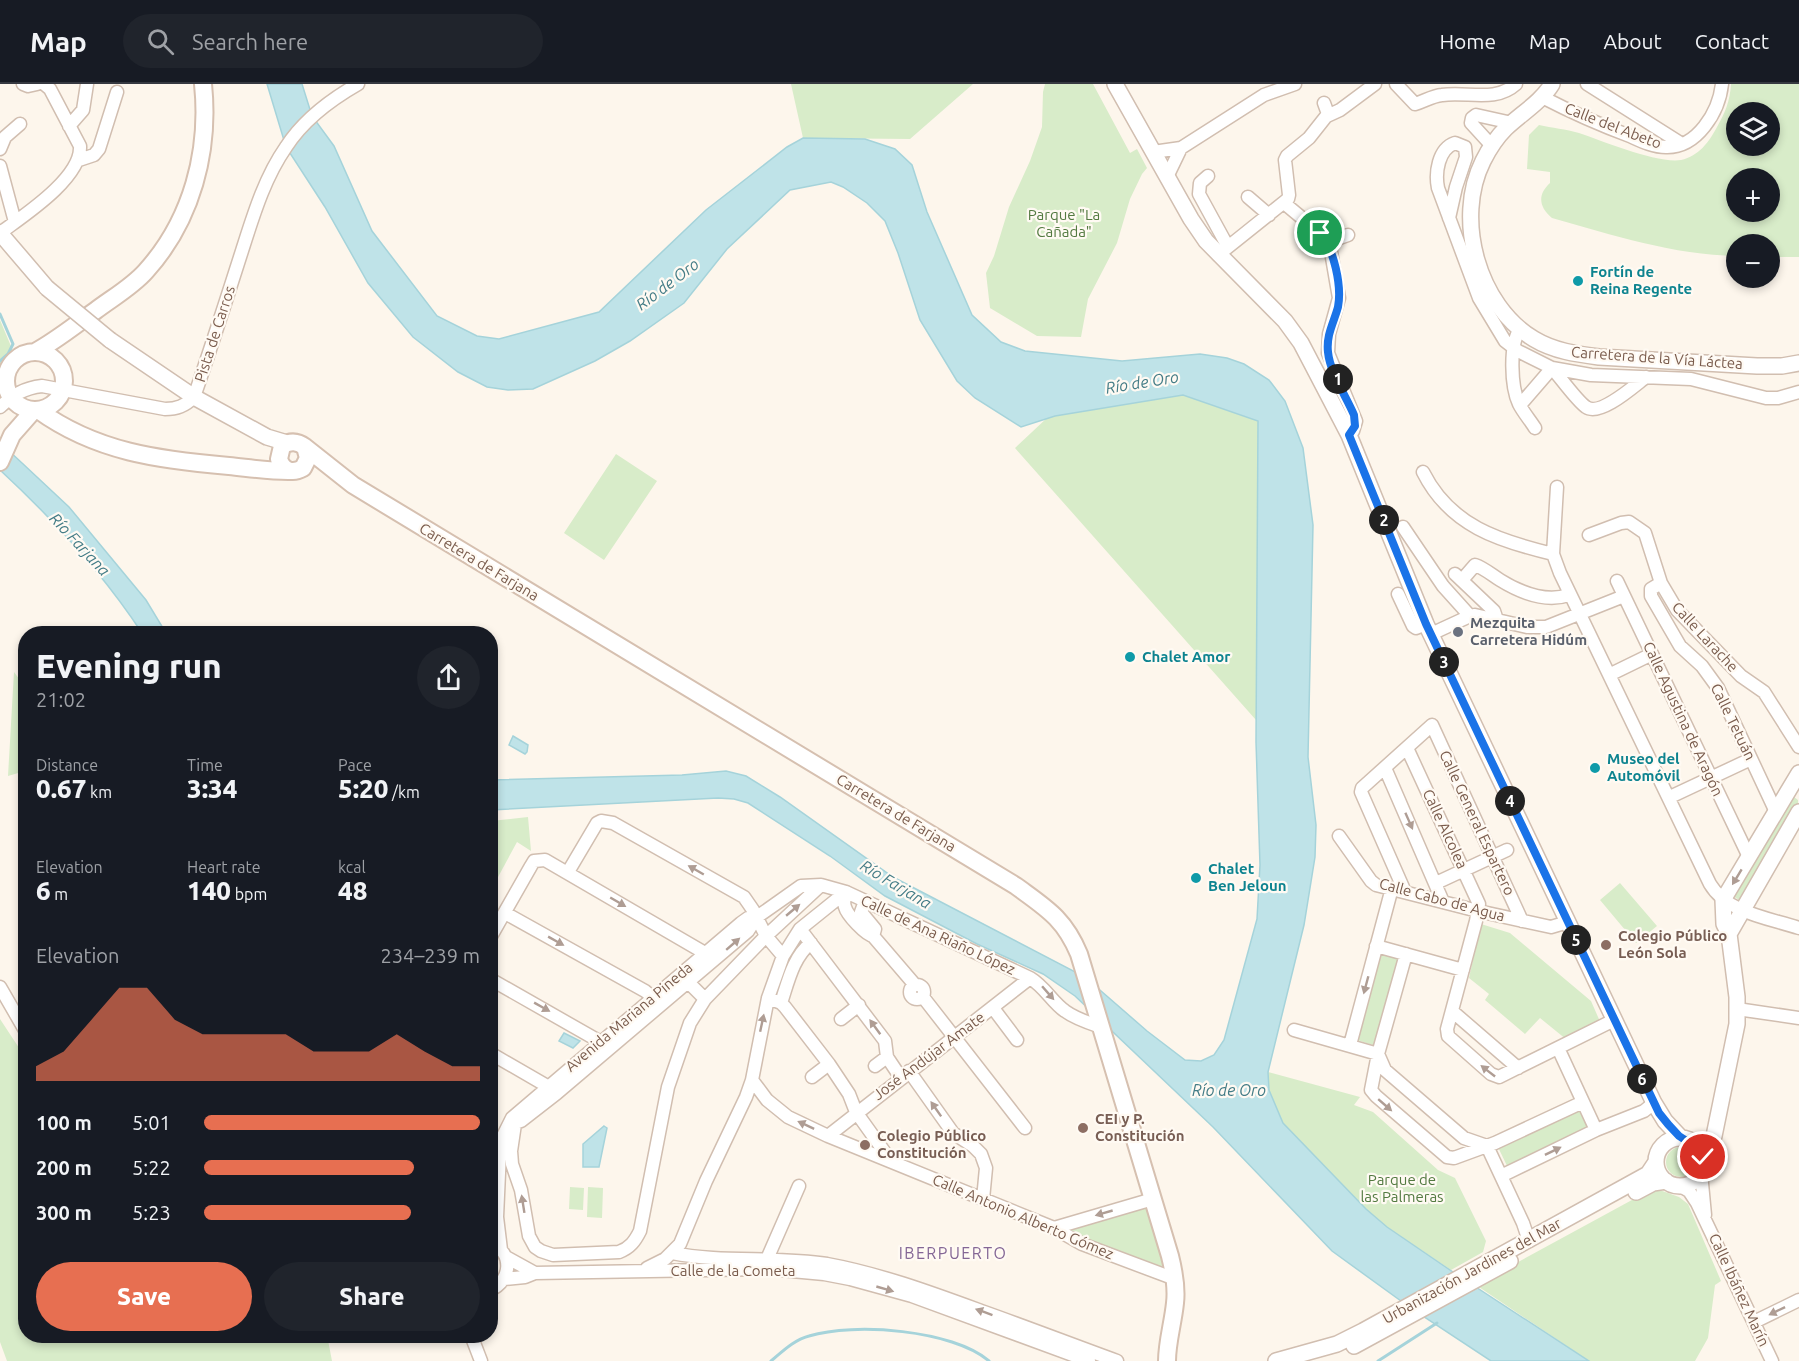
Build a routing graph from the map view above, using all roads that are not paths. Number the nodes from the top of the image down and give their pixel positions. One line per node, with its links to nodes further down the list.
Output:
1 (23, 84): 2 (street)
2 (37, 84)
3 (44, 84): 21 (street)
4 (87, 84): 21 (street)
5 (203, 84): 43 (main road)
6 (358, 84): 54 (street, Pista de Carros)
7 (1115, 84): 26 (street)
8 (1294, 84): 24 (street)
9 (1375, 84): 18 (street)
10 (1395, 84): 11 (street)
11 (1516, 84)
12 (1552, 84): 16 (street, Carretera de la Vía Láctea)
13 (1587, 84): 22 (street)
14 (1722, 84): 22 (street, Calle del Abeto)
15 (117, 92): 27 (street)
16 (1542, 97): 19 (street, Carretera de la Vía Láctea); 22 (street, Calle del Abeto)
17 (1324, 103): 18 (street)
18 (1327, 116): 32 (street)
19 (1512, 123): 23 (street, Carretera de la Vía Láctea); 23 (street)
20 (20, 124): 25 (street)
21 (69, 126): 27 (street)
22 (1682, 144)
23 (1491, 146): 40 (street, Carretera de la Vía Láctea)
24 (1181, 148): 26 (street); 30 (street)
25 (0, 149)
26 (1153, 152): 30 (street)
27 (79, 160): 36 (street)
28 (0, 166): 36 (street)
29 (1208, 176): 41 (street)
30 (1167, 177): 41 (street)
31 (1248, 197): 33 (street)
32 (1284, 204): 33 (street); 39 (street)
33 (1269, 215): 41 (street)
34 (1449, 218): 34 (street); 40 (street)
35 (1323, 219): 39 (street)
36 (15, 222): 37 (street)
37 (0, 233): 54 (street, bridge)
38 (1348, 236): 39 (street)
39 (1324, 238): 60 (street)
40 (1465, 239): 42 (street, Carretera de la Vía Láctea); 44 (street)
41 (1223, 251): 60 (street)
42 (1520, 329): 44 (street); 46 (street, Carretera de la Vía Láctea)
43 (63, 335): 45 (main road); 47 (main road)
44 (1513, 348): 48 (street); 55 (street)
45 (35, 352): 47 (main road); 49 (main road)
46 (1799, 363)
47 (58, 364): 52 (main road)
48 (1552, 368): 50 (street); 50 (street); 55 (street)
49 (4, 370): 53 (main road)
50 (1646, 377): 51 (street)
51 (1799, 392)
52 (59, 395): 53 (street, Pista de Carros); 54 (street, Pista de Carros); 56 (main road); 57 (main road)
53 (6, 396): 56 (main road, Carretera de Farjana); 59 (main road)
54 (194, 397): 62 (street)
55 (1520, 405): 58 (street)
56 (36, 410): 57 (main road, Carretera de Farjana); 59 (main road)
57 (65, 426): 64 (main road, Carretera de Farjana)
58 (1535, 428)
59 (12, 435): 63 (main road)
60 (1349, 435): 80 (street)
61 (304, 447): 62 (main road); 65 (main road); 67 (main road, Carretera de Farjana)
62 (282, 449): 64 (main road, Carretera de Farjana); 65 (main road)
63 (0, 462)
64 (242, 467): 65 (main road, Carretera de Farjana)
65 (293, 471): 67 (main road, Carretera de Farjana)
66 (1423, 472): 71 (street)
67 (353, 485): 140 (main road, Carretera de Farjana)
68 (1557, 487): 71 (street)
69 (1403, 527): 78 (street)
70 (1589, 535): 73 (street, Calle Larache)
71 (1553, 554): 75 (street)
72 (1617, 581): 76 (street, Calle Agustina de Aragón)
73 (1661, 583): 84 (street, Calle Larache); 85 (street, Calle Tetuán)
74 (1398, 594): 80 (street)
75 (1569, 595): 77 (street); 79 (street)
76 (1624, 596): 77 (street); 81 (street, Calle Agustina de Aragón)
77 (1580, 615): 79 (street); 82 (street)
78 (1470, 616): 79 (street); 80 (street)
79 (1497, 620)
80 (1428, 629): 111 (street)
81 (1652, 654): 82 (street); 88 (street, Calle Agustina de Aragón)
82 (1611, 674): 89 (street)
83 (1407, 747): 86 (street); 94 (street, Calle General Espartero); 96 (street, Calle Alcolea)
84 (1799, 747)
85 (1750, 759): 88 (street); 90 (street, Calle Tetuán)
86 (1385, 768): 98 (street, one-way to 98); 102 (street)
87 (1799, 772): 90 (street)
88 (1711, 778): 89 (street); 95 (street, Calle Agustina de Aragón)
89 (1670, 797): 103 (street)
90 (1776, 812): 95 (street)
91 (1799, 812): 106 (street)
92 (1339, 837): 100 (street, Calle Cabo de Agua)
93 (1507, 850): 94 (street)
94 (1493, 856): 96 (street); 110 (street, Calle General Espartero)
95 (1749, 857): 103 (street, one-way to 103)
96 (1464, 870): 98 (street); 107 (street, Calle Alcolea)
97 (568, 872): 108 (street); 109 (street, one-way to 97); 121 (street, one-way to 121)
98 (1436, 883): 105 (street)
99 (821, 885): 101 (street, Avenida Mariana Pineda); 109 (street, Avenida Mariana Pineda); 116 (street, one-way to 99)
100 (1392, 888): 102 (street, Calle Cabo de Agua); 119 (street)
101 (846, 892): 104 (street, Calle de Ana Riaño López); 113 (street, Calle de Ana Riaño López); 117 (street)
102 (1406, 892): 105 (street, Calle Cabo de Agua)
103 (1723, 900): 106 (street); 115 (street)
104 (865, 901): 117 (street); 124 (street, Calle de Ana Riaño López)
105 (1443, 902): 107 (street, Calle Cabo de Agua)
106 (1743, 910): 114 (street); 115 (street)
107 (1478, 911): 110 (street, Calle Cabo de Agua); 123 (street)
108 (505, 913): 112 (street); 130 (street, one-way to 130)
109 (757, 917): 116 (street); 121 (street, Avenida Mariana Pineda)
110 (1522, 921): 111 (street, Calle Cabo de Agua)
111 (1568, 922): 139 (street)
112 (498, 925)
113 (800, 928): 118 (street); 122 (street, Calle de Ana Riaño López)
114 (1799, 928)
115 (1728, 934): 134 (street)
116 (766, 936): 122 (street); 129 (street)
117 (873, 936): 142 (street)
118 (811, 943): 131 (street); 132 (street)
119 (1377, 946): 120 (street); 145 (street, one-way to 145)
120 (1406, 954): 123 (street); 147 (street)
121 (710, 956): 125 (street, Avenida Mariana Pineda); 130 (street, Avenida Mariana Pineda)
122 (783, 956): 128 (street, Calle de Ana Riaño López)
123 (1463, 970): 135 (street)
124 (1030, 978): 133 (street, José Andújar Amate); 140 (street, Calle de Ana Riaño López, one-way to 140)
125 (688, 982): 129 (street); 130 (street, Avenida Mariana Pineda)
126 (498, 984): 144 (street, one-way to 144)
127 (0, 987): 136 (street)
128 (768, 998): 131 (street); 155 (street, Calle de Ana Riaño López, one-way to 128)
129 (705, 999): 160 (street, one-way to 160)
130 (657, 1000): 144 (street, Avenida Mariana Pineda)
131 (781, 1003): 150 (street)
132 (859, 1005): 138 (street); 148 (street, one-way to 132)
133 (993, 1008): 142 (street, José Andújar Amate); 143 (street)
134 (1737, 1009): 137 (street); 161 (street)
135 (1452, 1011): 152 (street); 152 (street, one-way to 135)
136 (18, 1018)
137 (1799, 1018)
138 (841, 1020)
139 (1614, 1020): 146 (street); 158 (street)
140 (1100, 1023): 176 (main road, Carretera de Farjana)
141 (1294, 1030): 145 (street)
142 (955, 1038): 153 (street, José Andújar Amate); 162 (street)
143 (1017, 1040)
144 (605, 1044): 156 (street, Avenida Mariana Pineda)
145 (1350, 1045): 147 (street)
146 (1558, 1048): 152 (street); 157 (street)
147 (1378, 1054): 166 (street); 166 (street, one-way to 166)
148 (887, 1057): 151 (street); 153 (street)
149 (498, 1058): 156 (street)
150 (829, 1065): 154 (street); 159 (street)
151 (875, 1066)
152 (1518, 1068)
153 (905, 1075): 159 (street, José Andújar Amate); 175 (street, one-way to 153)
154 (812, 1077)
155 (752, 1080): 164 (street, Calle Antonio Alberto Gómez, one-way to 155); 182 (street, Calle de Ana Riaño López)
156 (553, 1089): 160 (street, Avenida Mariana Pineda)
157 (1582, 1102): 163 (street); 166 (street)
158 (1656, 1108): 163 (street); 165 (street); 167 (street)
159 (856, 1112): 164 (street, José Andújar Amate); 169 (street)
160 (512, 1125): 174 (street, Avenida Mariana Pineda)
161 (1716, 1127): 165 (street); 168 (street)
162 (1025, 1128)
163 (1596, 1130): 171 (street, one-way to 163)
164 (828, 1136): 169 (street, Calle Antonio Alberto Gómez)
165 (1687, 1139): 167 (street); 168 (street)
166 (1487, 1146): 171 (street)
167 (1657, 1157): 172 (street); 180 (street, Urbanización Jardines del Mar)
168 (1703, 1157): 170 (street)
169 (892, 1162): 175 (street, Calle Antonio Alberto Gómez)
170 (1701, 1173): 172 (street); 177 (street)
171 (1501, 1176): 180 (street)
172 (1673, 1183): 177 (street); 187 (street, Urbanización Jardines del Mar)
173 (798, 1186): 183 (street, Calle de la Cometa)
174 (498, 1195)
175 (983, 1199): 179 (street, Calle Antonio Alberto Gómez)
176 (1153, 1199): 179 (street, one-way to 179); 189 (main road, Carretera de Farjana)
177 (1706, 1220): 193 (street, Calle Ibáñez Marín)
178 (498, 1222): 181 (street, Avenida Mariana Pineda)
179 (1054, 1228): 189 (street, Calle Antonio Alberto Gómez)
180 (1528, 1241): 187 (street, Urbanización Jardines del Mar)
181 (499, 1250): 186 (street, Calle de la Cometa); 188 (street, Avenida Mariana Pineda)
182 (672, 1253): 183 (street, Calle de la Cometa); 184 (street); 185 (street, Calle de la Cometa)
183 (767, 1258): 198 (street, Calle de la Cometa, one-way to 183)
184 (673, 1270): 185 (street, Calle de la Cometa); 197 (street, Calle de la Cometa, one-way to 197)
185 (637, 1271): 186 (street, Calle de la Cometa)
186 (535, 1273): 188 (street, Calle de la Cometa)
187 (1472, 1276): 192 (street, Urbanización Jardines del Mar)
188 (504, 1279): 190 (street)
189 (1175, 1279): 194 (main road, Carretera de Farjana)
190 (498, 1286)
191 (1799, 1300): 193 (street, one-way to 193)
192 (1395, 1319): 201 (street, Urbanización Jardines del Mar); 202 (street, Urbanización Jardines del Mar)
193 (1754, 1322): 203 (street, Calle Ibáñez Marín)
194 (1169, 1338): 199 (main road, Carretera de Farjana); 200 (main road, Carretera de Farjana)
195 (474, 1343): 196 (street)
196 (481, 1361)
197 (1089, 1361)
198 (1117, 1361)
199 (1167, 1361)
200 (1177, 1361)
201 (1276, 1361)
202 (1312, 1361)
203 (1772, 1361)

